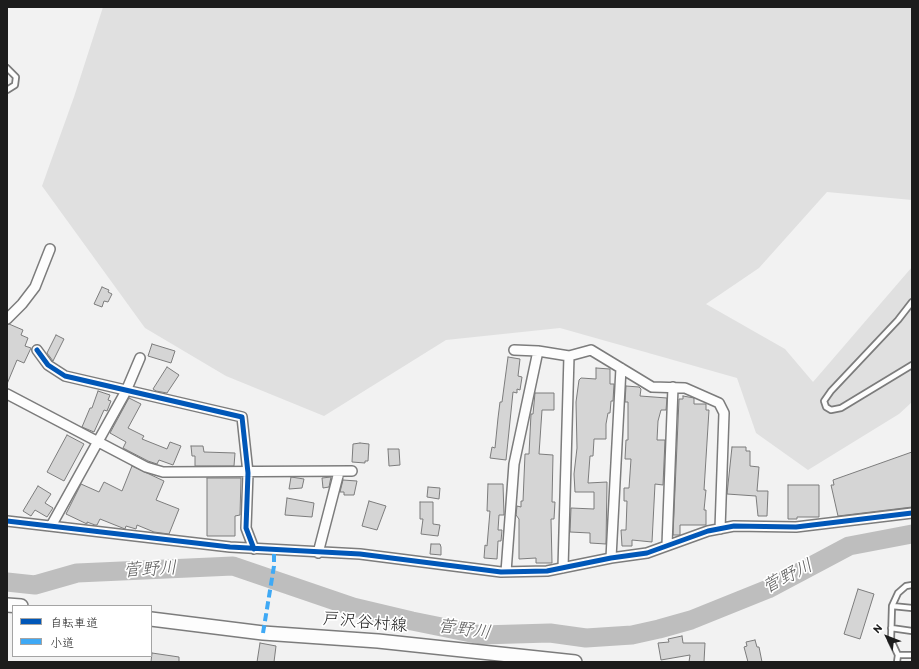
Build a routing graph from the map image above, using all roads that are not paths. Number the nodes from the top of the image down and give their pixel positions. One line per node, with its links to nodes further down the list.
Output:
1 (7, 68): 2 (lane)
2 (7, 90)
3 (50, 249): 5 (street)
4 (912, 302): 11 (lane)
5 (7, 319)
6 (37, 350): 14 (street)
7 (514, 350): 8 (street)
8 (538, 350): 9 (street); 29 (street)
9 (569, 356): 12 (street); 28 (street)
10 (140, 358): 14 (street)
11 (912, 364)
12 (621, 368): 13 (street); 27 (street)
13 (673, 387): 23 (street); 24 (street)
14 (126, 391): 16 (street); 19 (street)
15 (7, 394): 16 (street)
16 (98, 442): 19 (street); 22 (street)
17 (352, 471): 18 (street)
18 (339, 472): 19 (street); 26 (street)
19 (248, 473): 25 (street)
20 (912, 513): 23 (street)
21 (7, 521): 22 (street)
22 (51, 526): 25 (street)
23 (720, 529): 24 (street)
24 (668, 545): 27 (street)
25 (254, 549): 26 (street)
26 (318, 553): 29 (street)
27 (611, 558): 28 (street)
28 (562, 568): 29 (street)
29 (506, 572)
30 (912, 585): 31 (lane)
31 (892, 606): 32 (lane); 34 (lane)
32 (912, 608)
33 (152, 620): 38 (main road, 戸沢谷村線)
34 (891, 628): 35 (lane); 36 (lane)
35 (912, 631)
36 (898, 655): 37 (lane); 39 (lane)
37 (912, 655)
38 (575, 662)
39 (897, 662)

